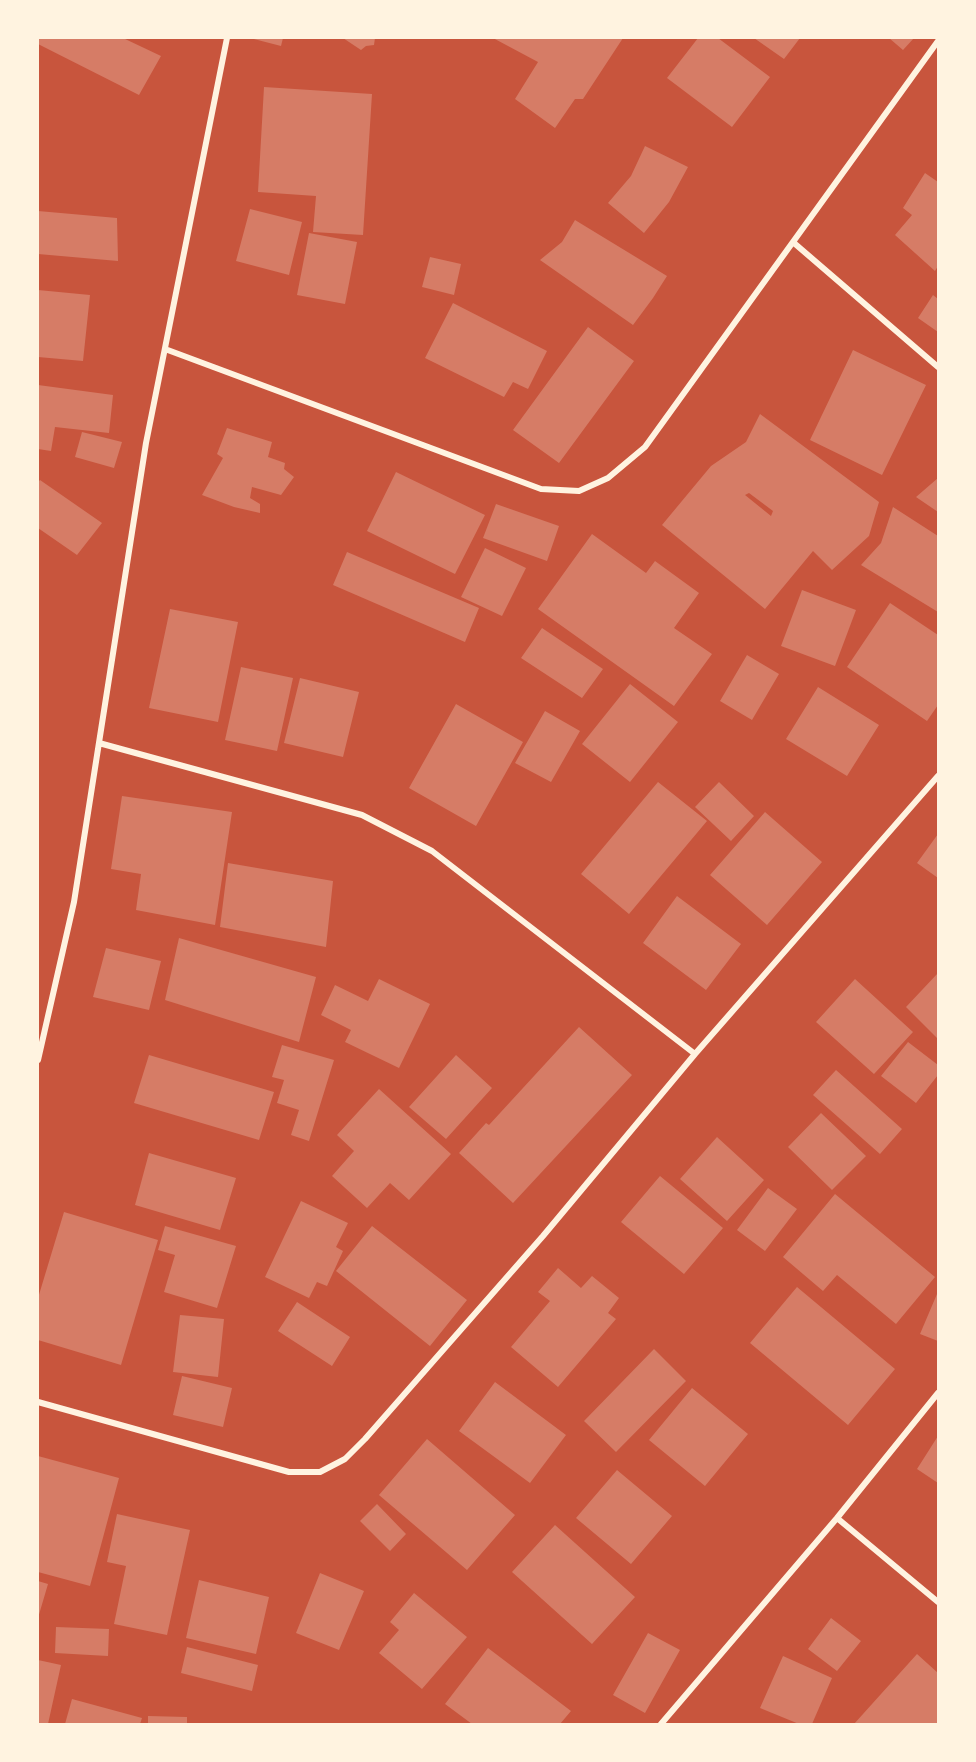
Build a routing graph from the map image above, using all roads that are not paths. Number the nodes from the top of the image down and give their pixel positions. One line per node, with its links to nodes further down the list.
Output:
1 (227, 38): 4 (street)
2 (939, 41): 3 (street)
3 (794, 243): 4 (street); 5 (street)
4 (165, 350): 6 (street)
5 (939, 366)
6 (99, 743): 8 (street); 9 (street)
7 (939, 776): 8 (street)
8 (695, 1053): 11 (street)
9 (38, 1060)
10 (939, 1393): 12 (street)
11 (38, 1402)
12 (837, 1518): 13 (street); 14 (street)
13 (939, 1602)
14 (661, 1725)

